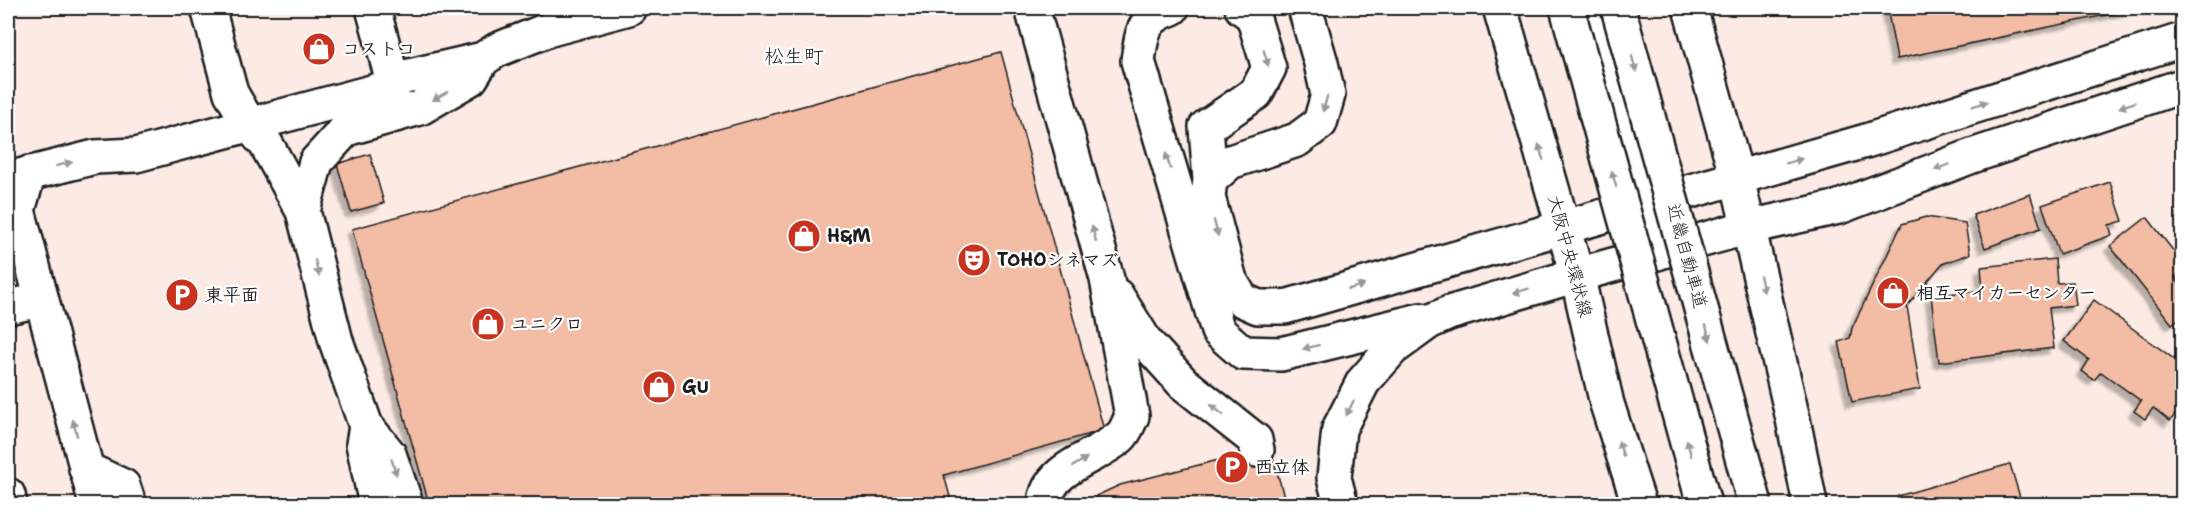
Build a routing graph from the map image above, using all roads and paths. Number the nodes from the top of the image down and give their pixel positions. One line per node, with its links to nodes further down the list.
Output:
1 (208, 8): 21 (main road)
2 (373, 8): 18 (main road)
3 (629, 8): 16 (main road)
4 (1032, 8): 20 (main road)
5 (1055, 8): 20 (main road)
6 (1172, 8): 35 (main road, one-way to 6)
7 (1242, 8): 25 (main road, one-way to 25)
8 (1282, 8): 17 (main road)
9 (1305, 8): 17 (main road)
10 (1500, 8): 28 (main road, 大阪中央環状線, one-way to 10)
11 (1567, 8): 49 (main road, one-way to 11, bridge)
12 (1590, 8): 26 (main road)
13 (1618, 8): 50 (main road, 近畿自動車道, one-way to 50, bridge)
14 (1690, 8): 24 (main road)
15 (2182, 40): 24 (main road, one-way to 15)
16 (483, 58): 18 (main road); 22 (main road, one-way to 22)
17 (1321, 63): 25 (main road, one-way to 25)
18 (393, 83): 21 (main road); 22 (main road)
19 (2182, 86): 29 (main road, one-way to 29)
20 (1062, 117): 32 (main road, one-way to 20)
21 (250, 126): 23 (main road, one-way to 21); 27 (main road)
22 (346, 129): 27 (main road)
23 (18, 176): 33 (main road)
24 (1737, 178): 26 (main road); 29 (main road)
25 (1210, 180): 28 (main road, one-way to 28)
26 (1644, 205): 28 (main road); 30 (main road)
27 (303, 211): 37 (main road, one-way to 37)
28 (1563, 228): 31 (main road, 大阪中央環状線)
29 (1749, 228): 30 (main road); 36 (main road, one-way to 36)
30 (1657, 253): 31 (main road)
31 (1577, 275): 35 (main road, one-way to 35); 48 (main road, 大阪中央環状線, one-way to 31)
32 (1107, 279): 38 (main road, one-way to 32); 46 (main road, one-way to 32)
33 (40, 300): 34 (main road); 39 (main road, one-way to 33)
34 (8, 307)
35 (1449, 313): 47 (main road, one-way to 47)
36 (1793, 419): 51 (main road); 52 (main road)
37 (366, 426): 44 (main road); 45 (main road, one-way to 45)
38 (1257, 450)
39 (86, 469): 42 (main road); 43 (main road)
40 (8, 495): 41 (main road)
41 (10, 504)
42 (96, 504)
43 (129, 504)
44 (376, 504)
45 (406, 504)
46 (1045, 504)
47 (1341, 504)
48 (1639, 504)
49 (1704, 504)
50 (1755, 504)
51 (1810, 504)
52 (1829, 504)

